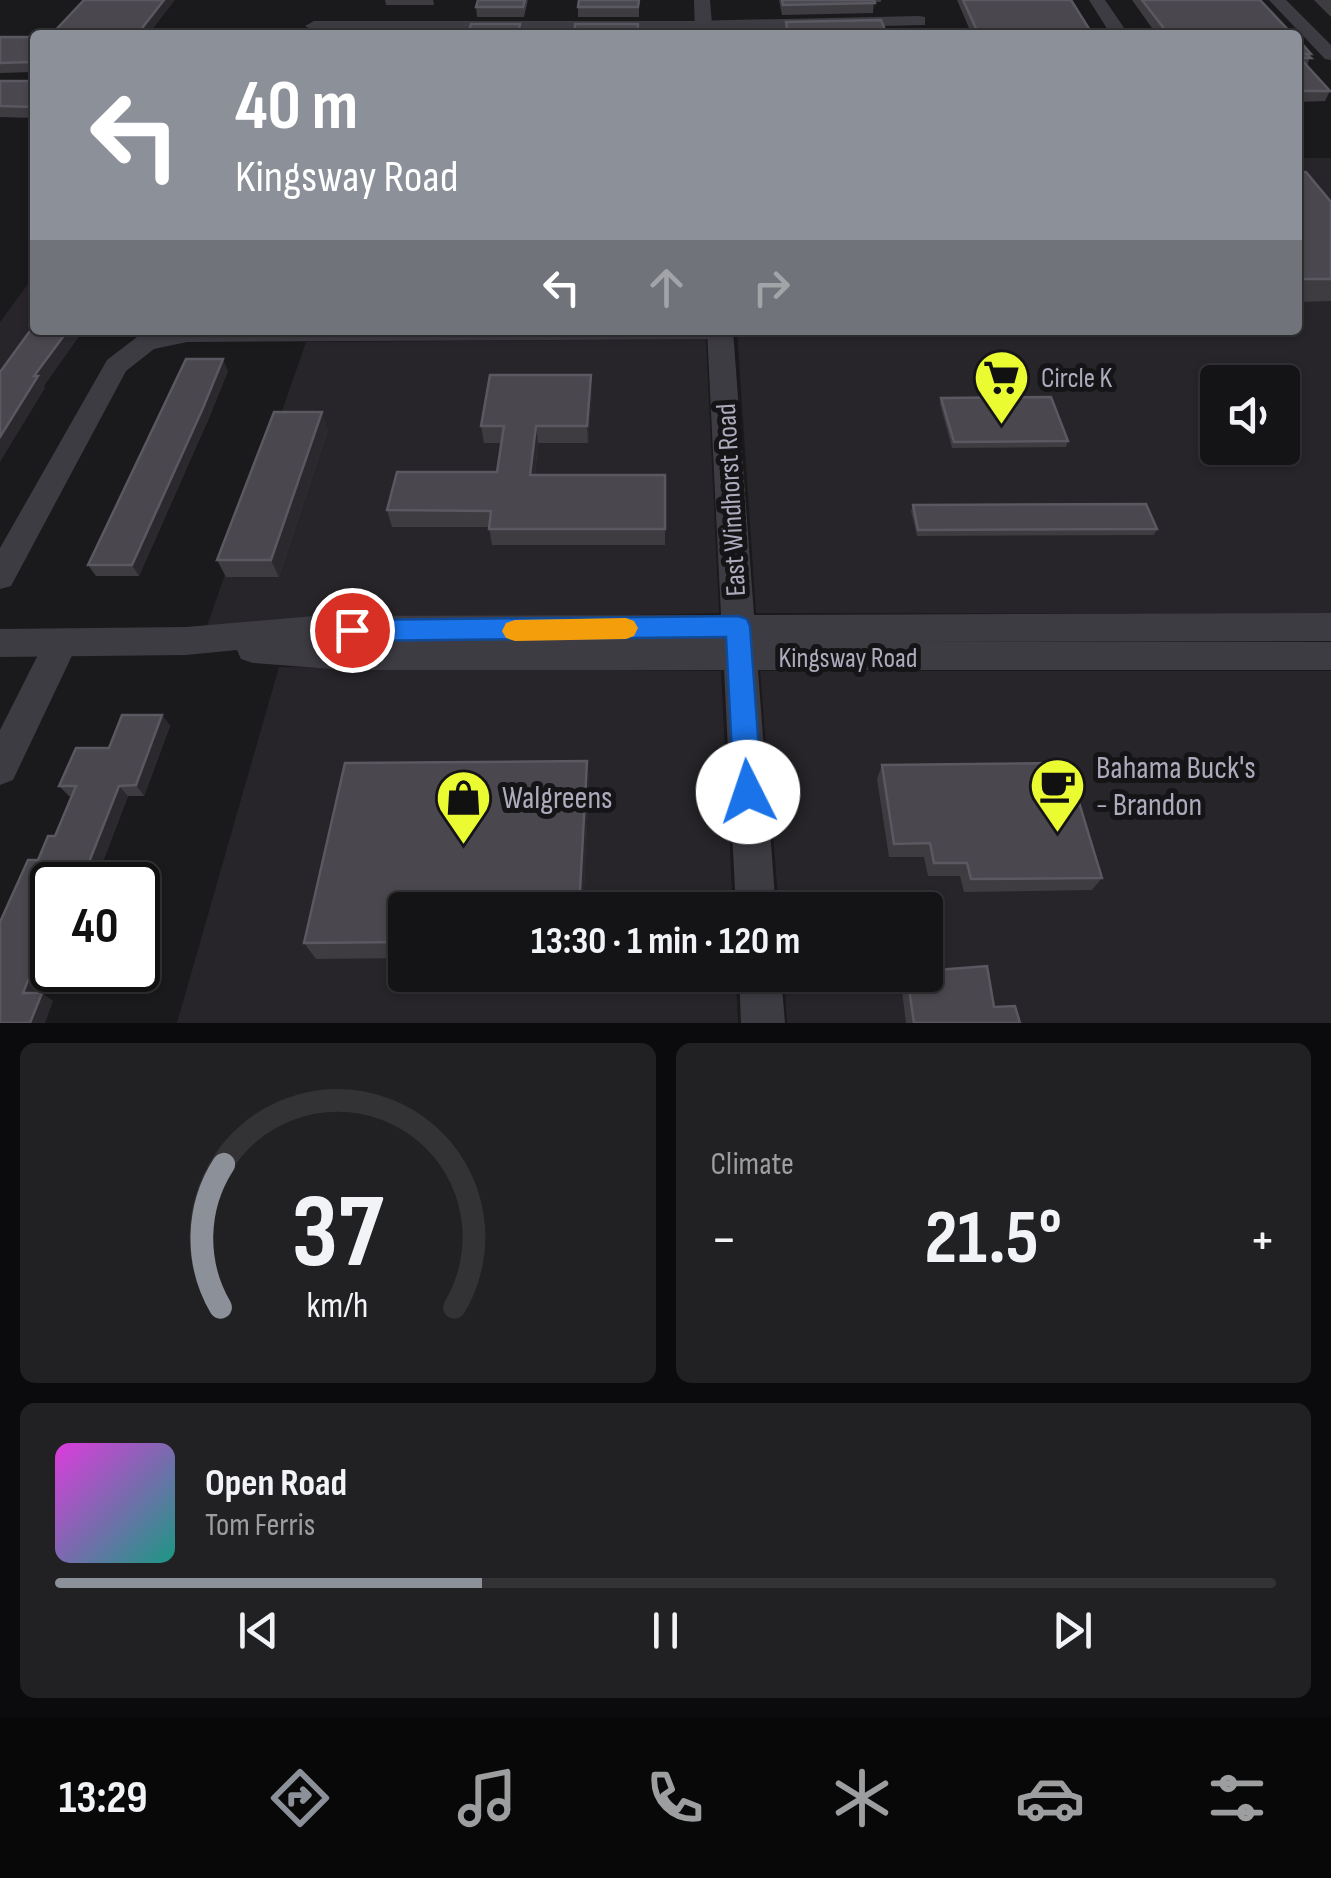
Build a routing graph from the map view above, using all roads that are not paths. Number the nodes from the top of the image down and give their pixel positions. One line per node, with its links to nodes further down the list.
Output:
1 (702, 0): 7 (street)
2 (911, 0): 6 (street)
3 (1097, 0): 8 (street)
4 (1277, 0): 9 (street)
5 (314, 25): 7 (street)
6 (922, 28): 7 (street)
7 (703, 29)
8 (1117, 30)
9 (1331, 55)
10 (182, 335): 12 (street)
11 (720, 335): 14 (street, East Windhorst Road)
12 (0, 577)
13 (1331, 627): 14 (street, Kingsway Road)
14 (739, 642): 16 (street, Kingsway Road); 17 (street, Kingsway Road); 19 (street, East Windhorst Road)
15 (10, 643): 16 (street, Kingsway Road)
16 (61, 643): 18 (street)
17 (1331, 656)
18 (0, 768)
19 (755, 892)
20 (761, 992): 21 (street)
21 (763, 1023)

